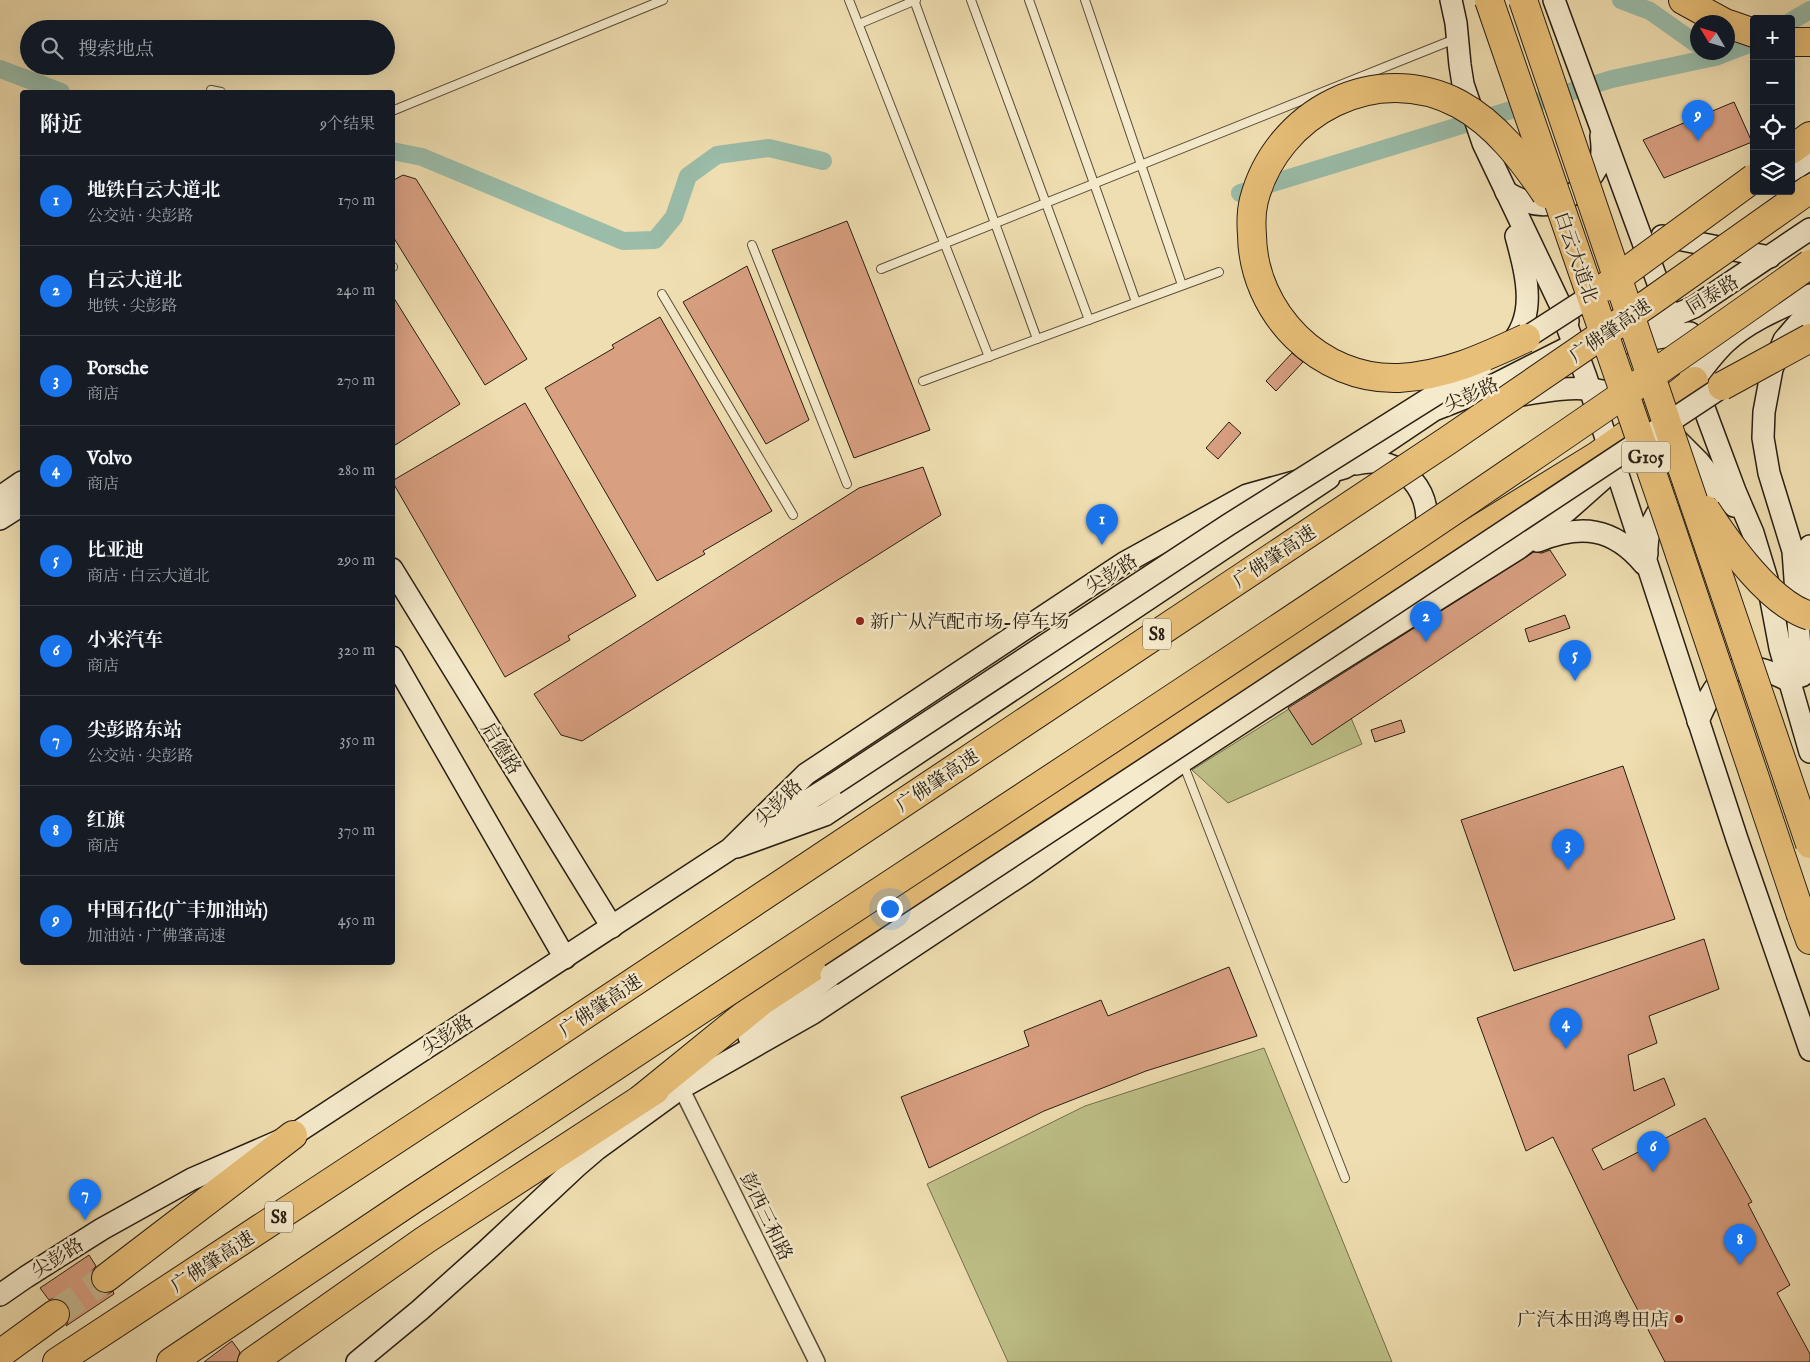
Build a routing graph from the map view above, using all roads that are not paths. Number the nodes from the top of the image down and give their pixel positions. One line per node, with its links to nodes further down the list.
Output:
1 (663, 0): 17 (lane)
2 (849, 0): 12 (lane)
3 (915, 0): 12 (lane); 30 (lane)
4 (971, 0): 29 (lane)
5 (1028, 0): 25 (lane)
6 (1085, 0): 22 (lane)
7 (1451, 0): 14 (street)
8 (1489, 0): 31 (highway, 白云大道北 / G105, bridge)
9 (1523, 0): 60 (highway, 白云大道北 / G105, bridge)
10 (1554, 0): 18 (street)
11 (1683, 0): 13 (highway)
12 (859, 24): 34 (lane)
13 (1736, 28)
14 (1458, 38): 22 (lane); 27 (street, bridge)
15 (1795, 42): 16 (highway)
16 (1810, 42)
17 (395, 110)
18 (1600, 126): 27 (street); 32 (street)
19 (1810, 136): 20 (highway)
20 (1795, 147)
21 (1810, 159): 23 (street)
22 (1141, 164): 25 (lane); 40 (lane)
23 (1795, 168)
24 (1750, 181): 41 (highway, bridge)
25 (1094, 183): 29 (lane); 44 (lane)
26 (1810, 189): 94 (highway, 广佛肇高速 / S8, bridge)
27 (1506, 192): 53 (street); 58 (street)
28 (1752, 195): 41 (street, bridge)
29 (1046, 203): 30 (lane); 47 (lane)
30 (995, 223): 34 (lane); 52 (lane)
31 (1566, 224): 50 (highway, bridge); 82 (highway, 白云大道北 / G105, bridge)
32 (1640, 232): 36 (street); 46 (street)
33 (1807, 237): 36 (street, 同泰路)
34 (944, 243): 38 (lane); 54 (lane)
35 (752, 245): 62 (lane)
36 (1770, 257): 46 (street, 同泰路)
37 (1810, 264): 95 (highway, bridge)
38 (881, 268)
39 (1219, 272): 40 (lane)
40 (1182, 285): 44 (lane)
41 (1605, 287): 50 (street, bridge)
42 (1810, 293): 49 (street); 56 (street)
43 (662, 294): 65 (lane)
44 (1136, 302): 47 (lane)
45 (1810, 310): 75 (street)
46 (1670, 315): 49 (street); 53 (street, 同泰路)
47 (1089, 320): 52 (lane)
48 (1810, 328): 57 (street, bridge)
49 (1678, 335): 53 (street); 56 (street)
50 (1526, 338): 80 (street, bridge)
51 (1810, 338): 57 (highway, bridge)
52 (1037, 339): 54 (lane)
53 (1583, 342): 58 (street, 尖彭路); 70 (street)
54 (989, 357): 55 (lane)
55 (923, 381)
56 (1694, 381): 67 (street); 69 (street); 72 (highway)
57 (1722, 386): 84 (street, bridge)
58 (1434, 410): 59 (street, 尖彭路); 67 (street)
59 (1344, 468): 72 (street); 80 (street); 80 (street, 尖彭路)
60 (1684, 474): 73 (highway, bridge); 79 (highway, 白云大道北 / G105, bridge)
61 (20, 483): 63 (street)
62 (847, 484)
63 (0, 497)
64 (20, 506): 66 (street)
65 (793, 515)
66 (0, 519)
67 (1753, 533): 70 (street); 75 (street)
68 (1810, 546): 75 (street)
69 (1519, 548): 70 (street); 78 (street)
70 (1649, 570): 76 (street)
71 (395, 574): 81 (street, 启德路)
72 (1383, 590): 87 (highway)
73 (1810, 616)
74 (395, 662): 83 (street)
75 (1795, 679): 76 (street); 77 (street)
76 (1698, 721): 85 (street)
77 (1808, 746)
78 (1180, 763): 86 (street); 89 (lane)
79 (1810, 844)
80 (730, 849): 81 (street, 尖彭路)
81 (612, 927): 83 (street, 尖彭路)
82 (1806, 927)
83 (565, 958): 88 (street, 尖彭路)
84 (831, 975): 86 (street); 87 (highway)
85 (1810, 1050)
86 (681, 1088): 97 (street); 98 (street, 彭西三和路)
87 (641, 1099): 96 (highway)
88 (293, 1135): 90 (highway); 91 (street, 尖彭路)
89 (1344, 1178)
90 (106, 1278)
91 (0, 1295)
92 (55, 1314): 93 (highway)
93 (0, 1354)
94 (57, 1362)
95 (171, 1362)
96 (252, 1362)
97 (357, 1362)
98 (817, 1362)

